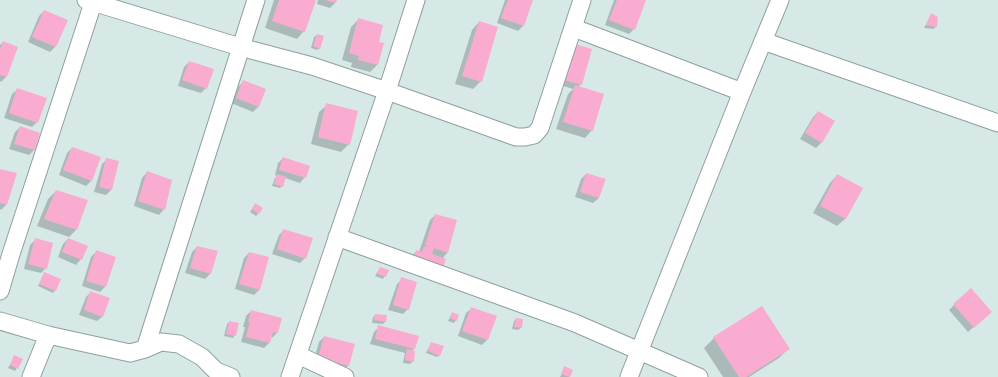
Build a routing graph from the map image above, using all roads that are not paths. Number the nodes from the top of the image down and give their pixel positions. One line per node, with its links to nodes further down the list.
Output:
1 (256, 0): 8 (street)
2 (416, 0): 9 (street)
3 (582, 0): 6 (street)
4 (780, 0): 7 (street)
5 (91, 1): 8 (street); 13 (street)
6 (574, 28): 9 (street); 10 (street)
7 (763, 41): 10 (street); 11 (street)
8 (240, 47): 9 (street); 16 (street)
9 (387, 91): 12 (street)
10 (742, 92): 17 (street)
11 (998, 123)
12 (337, 237): 17 (street); 18 (street)
13 (0, 291)
14 (0, 321): 15 (street)
15 (48, 335): 16 (street); 19 (street)
16 (145, 349): 20 (street)
17 (640, 351): 23 (street); 24 (street)
18 (298, 355): 21 (street); 22 (street)
19 (31, 377)
20 (228, 377)
21 (290, 377)
22 (345, 377)
23 (629, 377)
24 (699, 377)

